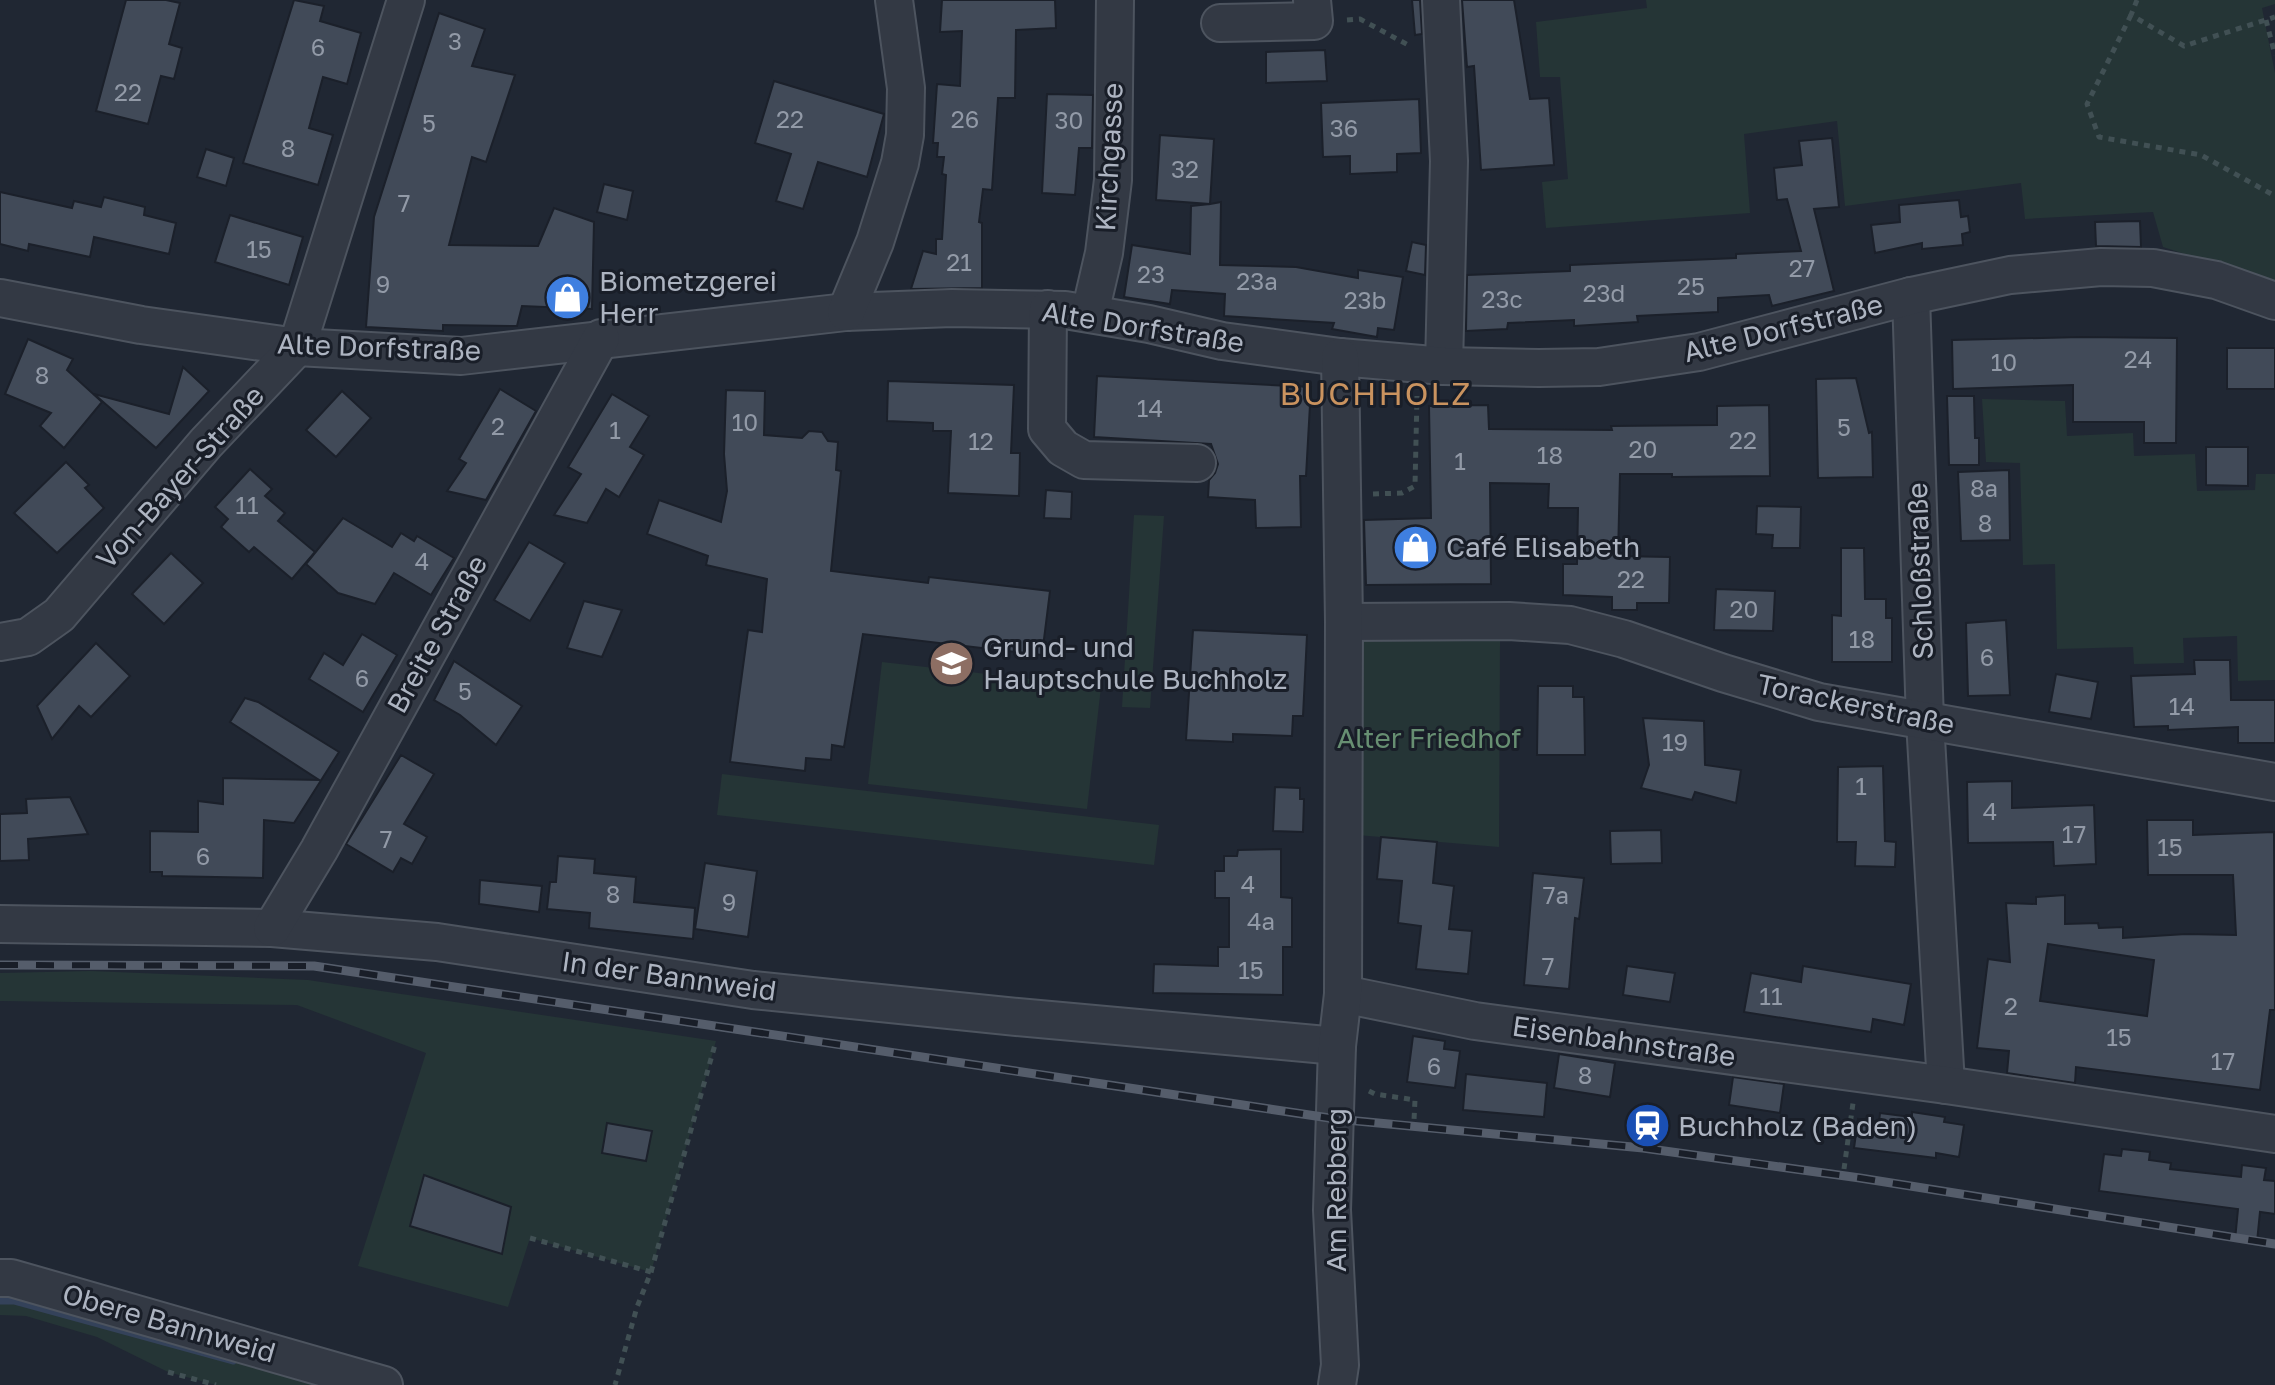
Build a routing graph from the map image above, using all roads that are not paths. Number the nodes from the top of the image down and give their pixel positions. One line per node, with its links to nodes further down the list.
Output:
1 (406, 0): 14 (street, Von-Bayer-Straße)
2 (894, 0): 11 (street)
3 (1115, 0): 12 (street, Kirchgasse)
4 (1441, 0): 16 (street)
5 (1313, 10): 6 (street)
6 (1220, 23)
7 (1911, 296): 9 (street, Alte Dorfstraße); 16 (street, Alte Dorfstraße); 20 (street, Schloßstraße)
8 (0, 298): 14 (street, Alte Dorfstraße)
9 (2275, 301)
10 (1048, 309): 11 (street, Alte Dorfstraße); 12 (street, Alte Dorfstraße); 17 (street)
11 (846, 312): 13 (street, Alte Dorfstraße)
12 (1090, 313): 15 (street, Alte Dorfstraße)
13 (601, 338): 14 (street, Alte Dorfstraße); 23 (street, Breite Straße)
14 (297, 347): 19 (street, Von-Bayer-Straße)
15 (1340, 357): 16 (street, Alte Dorfstraße); 18 (street)
16 (1444, 366)
17 (1197, 463)
18 (1344, 622): 20 (street, Torackerstraße); 24 (street)
19 (0, 642)
20 (1925, 721): 21 (street, Torackerstraße); 26 (street, Schloßstraße)
21 (2275, 782)
22 (0, 924): 23 (street, In der Bannweid)
23 (272, 928): 25 (street, In der Bannweid)
24 (1343, 994): 25 (street, Am Rebberg); 26 (street, Eisenbahnstraße)
25 (1337, 1046): 30 (street, Am Rebberg)
26 (1946, 1085): 27 (street, Eisenbahnstraße)
27 (2275, 1134)
28 (0, 1278): 29 (street, Obere Bannweid)
29 (384, 1385)
30 (1337, 1385)

